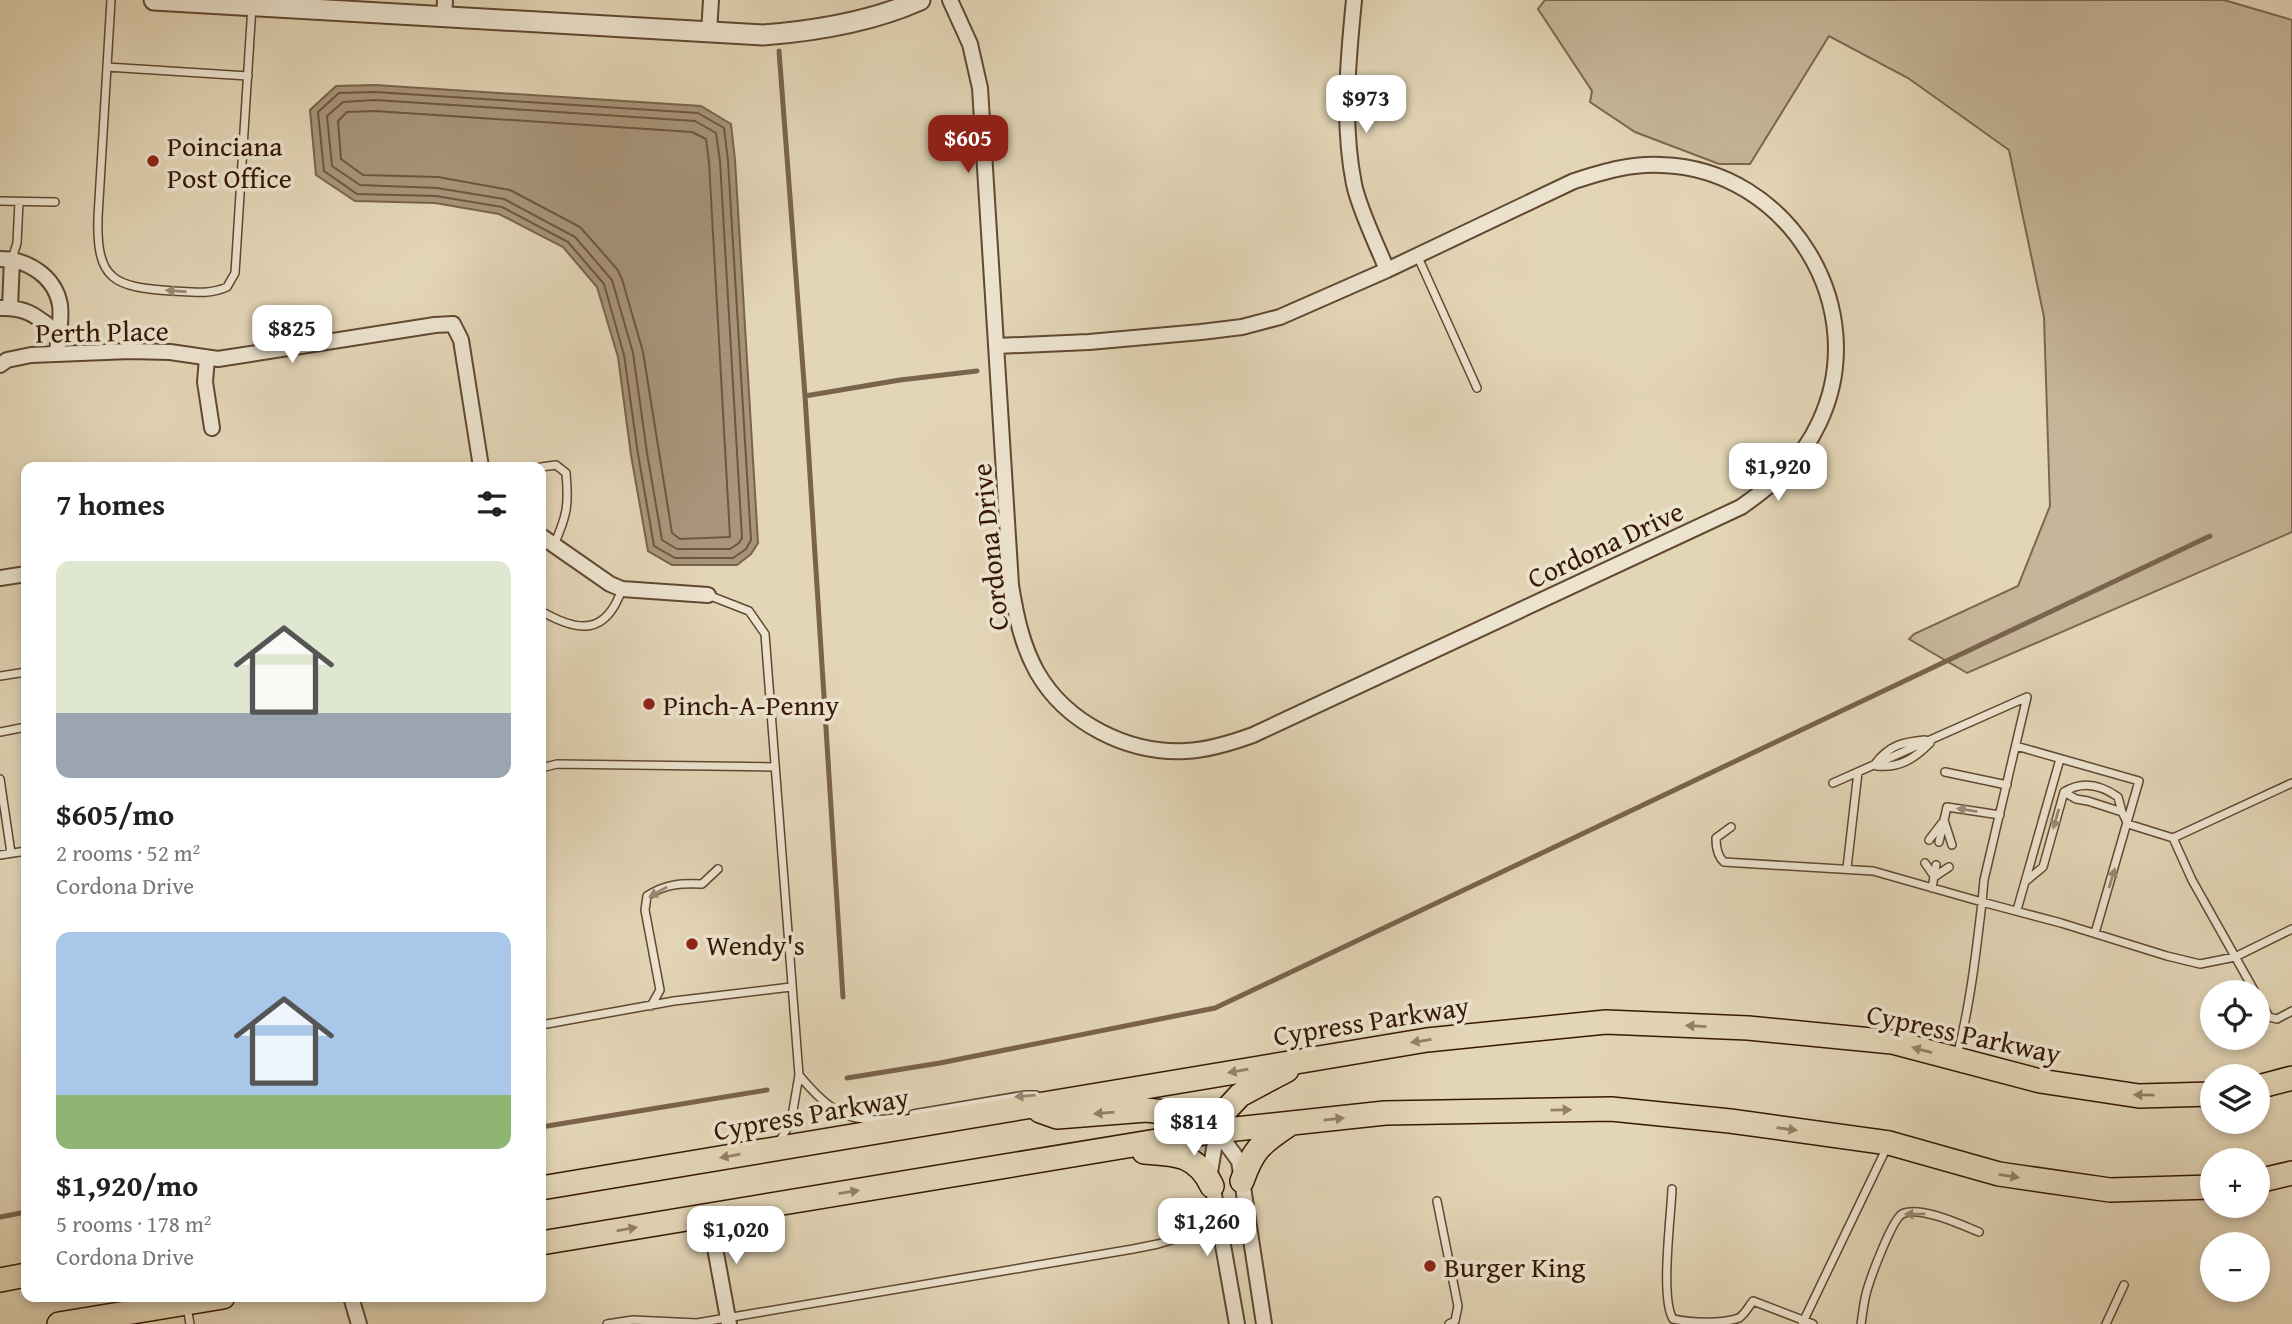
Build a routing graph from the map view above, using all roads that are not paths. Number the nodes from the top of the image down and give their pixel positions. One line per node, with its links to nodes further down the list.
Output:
1 (111, 0): 10 (lane)
2 (154, 0): 7 (street)
3 (711, 0): 9 (street)
4 (920, 0): 9 (street)
5 (950, 0): 20 (street, Cordona Drive)
6 (1354, 0): 17 (street)
7 (252, 5): 8 (street); 11 (lane)
8 (444, 9): 9 (street)
9 (709, 33)
10 (107, 67): 11 (lane); 11 (lane, one-way to 10)
11 (248, 76)
12 (0, 201): 13 (lane)
13 (19, 202): 14 (lane); 16 (lane)
14 (55, 202)
15 (1417, 254): 17 (street, Cordona Drive); 20 (street, Cordona Drive); 24 (lane)
16 (6, 259): 18 (street); 19 (street)
17 (1387, 270): 20 (street, Cordona Drive)
18 (5, 308): 19 (street)
19 (58, 333): 21 (street)
20 (996, 346)
21 (57, 354): 22 (street, Perth Place); 23 (street, Perth Place)
22 (207, 358): 25 (street, Perth Place); 26 (street, Perth Place)
23 (0, 365)
24 (1477, 388)
25 (212, 428)
26 (480, 462)
27 (546, 466): 29 (lane)
28 (546, 539): 29 (street)
29 (554, 545): 32 (street)
30 (21, 575): 31 (street)
31 (0, 578)
32 (622, 589): 33 (street); 34 (lane)
33 (708, 595): 42 (lane)
34 (546, 613)
35 (21, 673): 36 (lane)
36 (0, 676)
37 (21, 728): 38 (lane)
38 (0, 732)
39 (2016, 746): 40 (lane); 43 (lane); 48 (lane)
40 (2060, 760): 53 (lane); 68 (lane)
41 (546, 767): 42 (lane)
42 (774, 767): 76 (lane)
43 (1858, 772): 46 (lane); 65 (lane)
44 (1945, 772): 48 (lane)
45 (0, 779): 60 (lane)
46 (1833, 783)
47 (2292, 783): 55 (lane)
48 (2007, 785): 51 (lane)
49 (2064, 792): 50 (lane); 50 (lane); 68 (lane, one-way to 68)
50 (2122, 813): 53 (lane)
51 (2000, 815): 52 (lane, one-way to 52); 70 (lane)
52 (1944, 820): 56 (lane); 57 (lane); 58 (lane)
53 (2128, 824): 55 (lane); 73 (lane, one-way to 53)
54 (1731, 827): 65 (lane)
55 (2173, 838): 74 (lane)
56 (1929, 840)
57 (1939, 842)
58 (1952, 845)
59 (21, 851): 60 (lane)
60 (11, 853): 61 (lane)
61 (0, 855)
62 (1925, 863): 67 (lane)
63 (1936, 865): 67 (lane)
64 (1949, 867): 67 (lane)
65 (1847, 868): 69 (lane)
66 (718, 869): 77 (lane, one-way to 77)
67 (1934, 877): 69 (lane)
68 (2026, 881): 71 (lane)
69 (1932, 888): 70 (lane)
70 (1982, 902): 71 (lane); 81 (lane)
71 (2017, 910): 73 (lane)
72 (2292, 929): 74 (lane)
73 (2095, 933): 74 (lane)
74 (2235, 957): 75 (lane)
75 (2248, 980)
76 (791, 987): 77 (lane); 83 (lane)
77 (652, 1006): 80 (lane)
78 (2292, 1012): 79 (lane)
79 (2270, 1017)
80 (546, 1024)
81 (1956, 1059): 82 (main road, Cypress Parkway, one-way to 82); 86 (main road, Cypress Parkway, one-way to 81)
82 (1305, 1060): 87 (main road, Cypress Parkway, one-way to 87); 90 (main road)
83 (799, 1075): 87 (lane, one-way to 83); 93 (lane)
84 (2292, 1078): 85 (main road)
85 (2270, 1084)
86 (2200, 1094)
87 (1093, 1096): 88 (main road, Cypress Parkway)
88 (1029, 1106): 90 (main road, one-way to 88); 93 (main road, Cypress Parkway)
89 (1292, 1123): 90 (main road); 91 (main road, one-way to 91); 98 (main road)
90 (1217, 1131): 92 (main road); 98 (street); 99 (street)
91 (1889, 1143): 101 (main road, one-way to 101); 116 (lane)
92 (1117, 1148): 99 (main road); 104 (main road, one-way to 92)
93 (767, 1150): 95 (main road, Cypress Parkway, one-way to 95)
94 (599, 1169): 95 (lane)
95 (630, 1173): 100 (main road, Cypress Parkway)
96 (2292, 1173): 97 (main road)
97 (2270, 1178)
98 (1242, 1181): 121 (street)
99 (1212, 1186): 105 (street)
100 (546, 1187)
101 (2200, 1187)
102 (1672, 1189): 115 (lane)
103 (1437, 1201): 122 (lane)
104 (709, 1215): 107 (main road, one-way to 104); 114 (street)
105 (1217, 1216): 114 (lane); 120 (street)
106 (1979, 1232): 124 (lane, one-way to 124)
107 (546, 1242)
108 (21, 1276): 109 (main road)
109 (0, 1280)
110 (2124, 1285): 125 (lane)
111 (212, 1302): 113 (main road)
112 (352, 1302): 118 (street)
113 (188, 1313): 117 (main road)
114 (729, 1321): 119 (lane)
115 (1691, 1323): 116 (lane)
116 (1803, 1323): 123 (lane)
117 (59, 1324)
118 (359, 1324)
119 (607, 1324)
120 (1237, 1324)
121 (1264, 1324)
122 (1449, 1324)
123 (1813, 1324)
124 (1861, 1324)
125 (2106, 1324)

